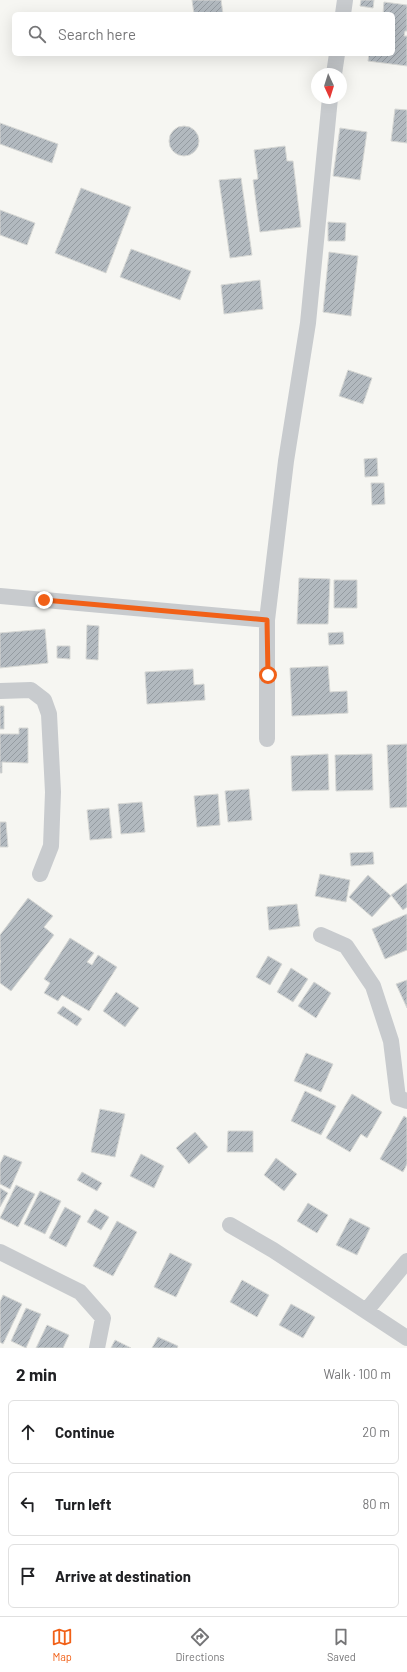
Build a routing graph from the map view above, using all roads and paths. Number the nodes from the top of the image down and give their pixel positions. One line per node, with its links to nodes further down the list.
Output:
1 (345, 0): 2 (street)
2 (343, 12)
3 (337, 56): 4 (street)
4 (335, 68)
5 (329, 104): 7 (street)
6 (0, 596): 7 (street)
7 (267, 620): 9 (street)
8 (0, 691): 10 (street)
9 (268, 739)
10 (40, 874)
11 (321, 935): 12 (street)
12 (407, 1101)
13 (230, 1225): 16 (street)
14 (0, 1252): 18 (street)
15 (407, 1262): 16 (street)
16 (366, 1311): 17 (street)
17 (407, 1338)
18 (97, 1348)

